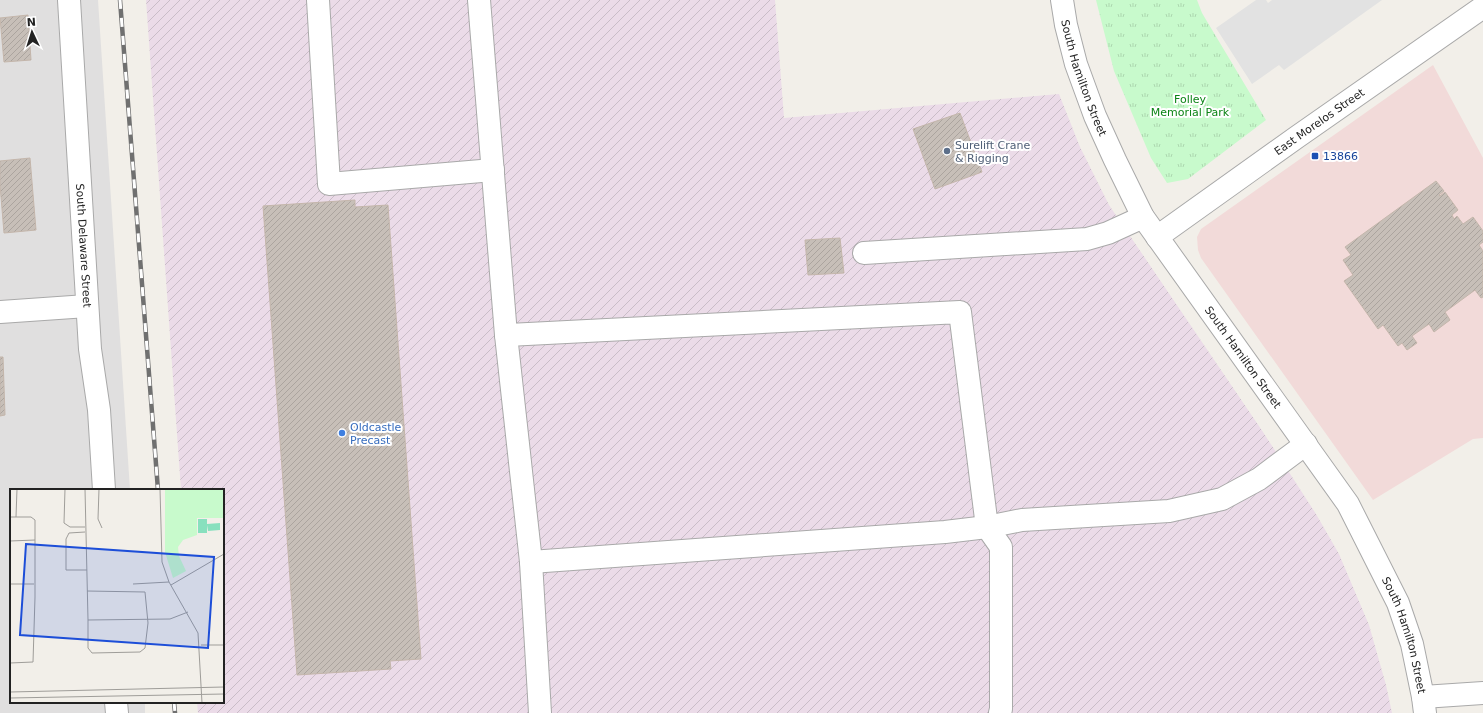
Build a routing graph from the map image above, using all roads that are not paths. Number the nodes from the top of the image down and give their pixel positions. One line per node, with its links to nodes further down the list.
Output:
1 (69, 0): 10 (street, South Delaware Street)
2 (318, 0): 6 (street)
3 (479, 0): 6 (street)
4 (1062, 0): 7 (street, South Hamilton Street)
5 (1483, 8): 8 (street, East Morelos Street)
6 (493, 170): 12 (street)
7 (1143, 217): 8 (street, South Hamilton Street); 9 (street)
8 (1157, 237): 13 (street, South Hamilton Street)
9 (864, 253)
10 (87, 306): 11 (street); 14 (street, South Delaware Street)
11 (0, 312)
12 (506, 335): 15 (street); 16 (street)
13 (1306, 444): 15 (street); 19 (street, South Hamilton Street)
14 (104, 489)
15 (986, 527): 16 (street); 22 (street)
16 (530, 562): 21 (street)
17 (1483, 692): 19 (street)
18 (116, 703): 20 (street)
19 (1424, 705)
20 (117, 713)
21 (540, 713)
22 (1000, 713)

